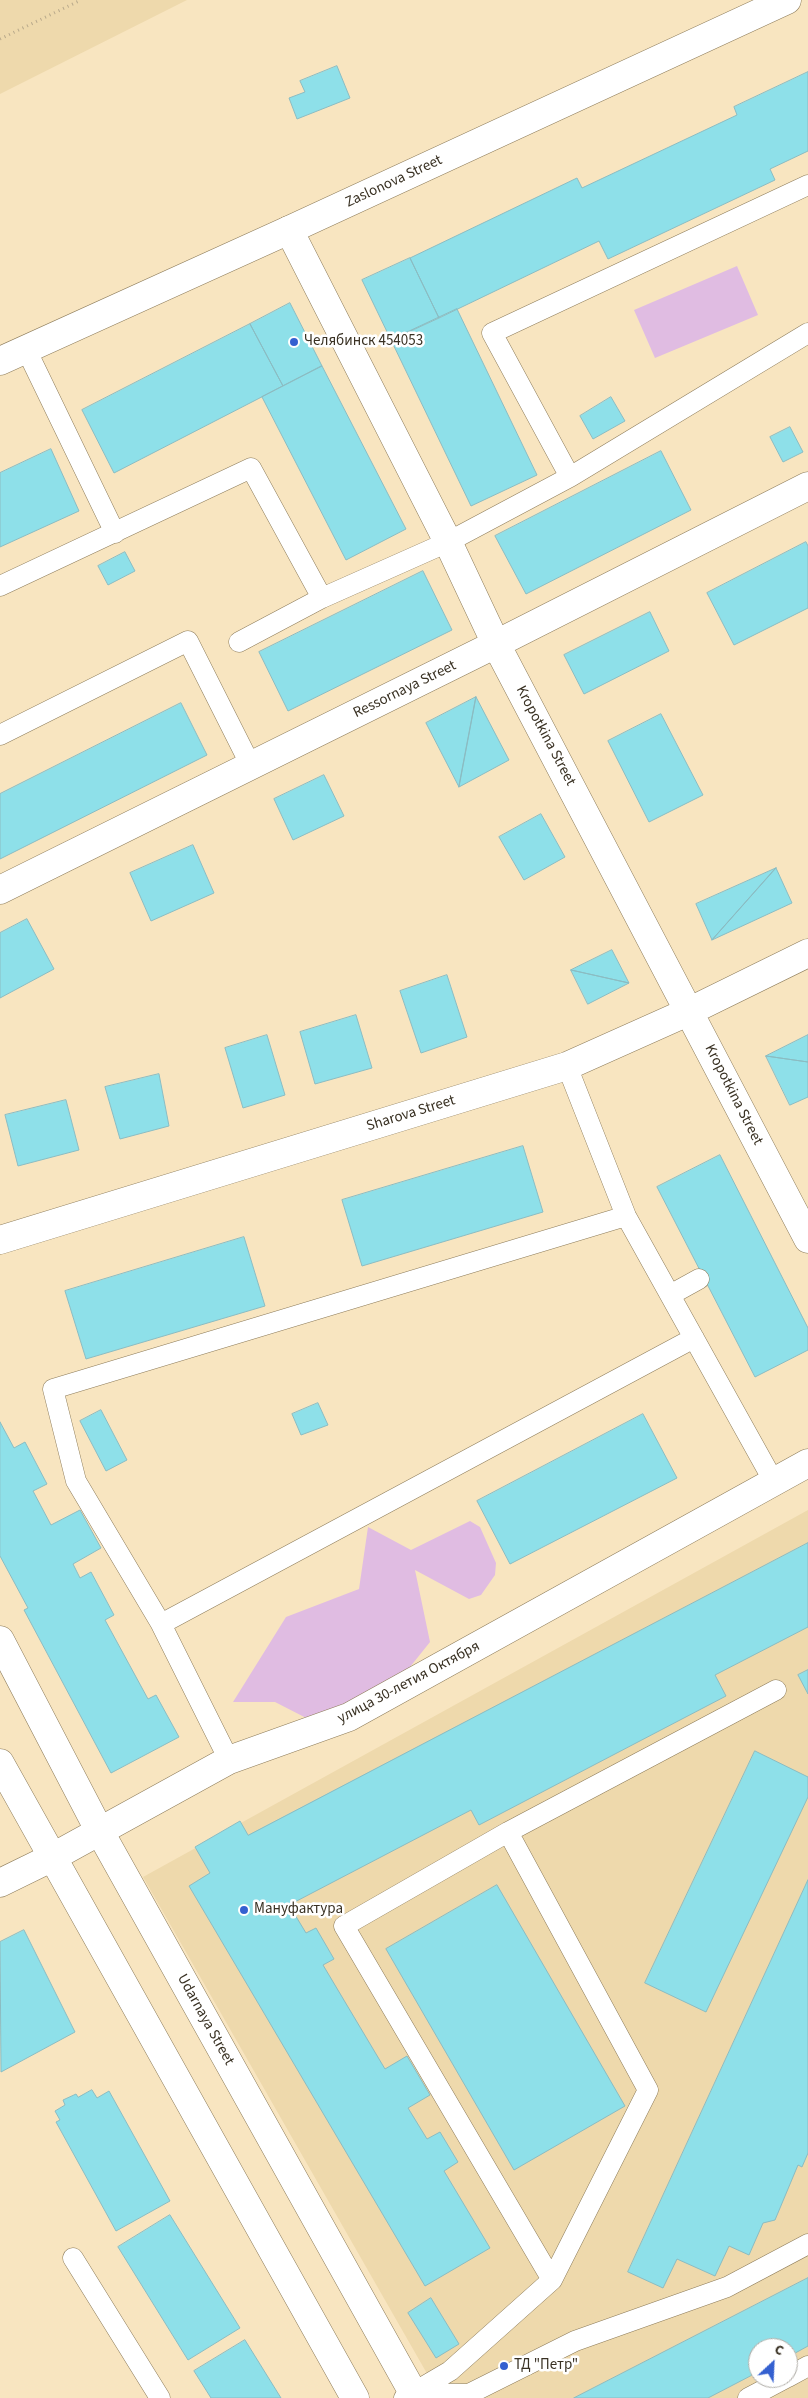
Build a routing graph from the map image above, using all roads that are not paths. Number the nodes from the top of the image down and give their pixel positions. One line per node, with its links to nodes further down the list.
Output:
1 (787, 0): 3 (street, Zaslonova Street)
2 (808, 184): 7 (lane)
3 (289, 230): 5 (street, Zaslonova Street); 10 (street, Kropotkina Street)
4 (808, 333): 7 (lane)
5 (26, 349): 6 (street, Zaslonova Street); 9 (lane)
6 (0, 361)
7 (570, 476): 10 (lane)
8 (808, 486): 14 (street, Ressornaya Street)
9 (115, 533): 11 (lane); 12 (lane)
10 (448, 542): 12 (lane); 14 (street, Kropotkina Street)
11 (0, 586)
12 (322, 598): 13 (lane)
13 (239, 642)
14 (496, 644): 16 (street, Ressornaya Street); 19 (street, Kropotkina Street)
15 (0, 735): 16 (lane)
16 (251, 766): 17 (street, Ressornaya Street)
17 (0, 890)
18 (808, 953): 19 (street, Sharova Street)
19 (690, 1011): 20 (street, Sharova Street); 22 (street, Kropotkina Street)
20 (567, 1066): 21 (lane); 23 (street, Sharova Street)
21 (626, 1216): 25 (lane); 29 (lane)
22 (808, 1238)
23 (0, 1240)
24 (699, 1279): 25 (lane)
25 (670, 1295): 26 (lane)
26 (694, 1338): 28 (lane); 29 (lane)
27 (808, 1462): 28 (street, улица 30-летия Октября)
28 (774, 1482): 32 (street, улица 30-летия Октября)
29 (161, 1624): 32 (lane)
30 (0, 1640): 34 (street, Udarnaya Street)
31 (776, 1690): 35 (lane)
32 (229, 1760): 34 (street, улица 30-летия Октября)
33 (0, 1763): 36 (street)
34 (99, 1830): 36 (street, улица 30-летия Октября); 42 (street, Udarnaya Street)
35 (508, 1832): 40 (lane); 40 (lane)
36 (51, 1858): 37 (street, улица 30-летия Октября); 44 (street)
37 (0, 1883)
38 (808, 2244): 42 (lane)
39 (73, 2258): 43 (lane)
40 (552, 2280): 42 (lane)
41 (768, 2388): 45 (lane)
42 (411, 2396)
43 (160, 2398)
44 (355, 2398)
45 (748, 2398)

